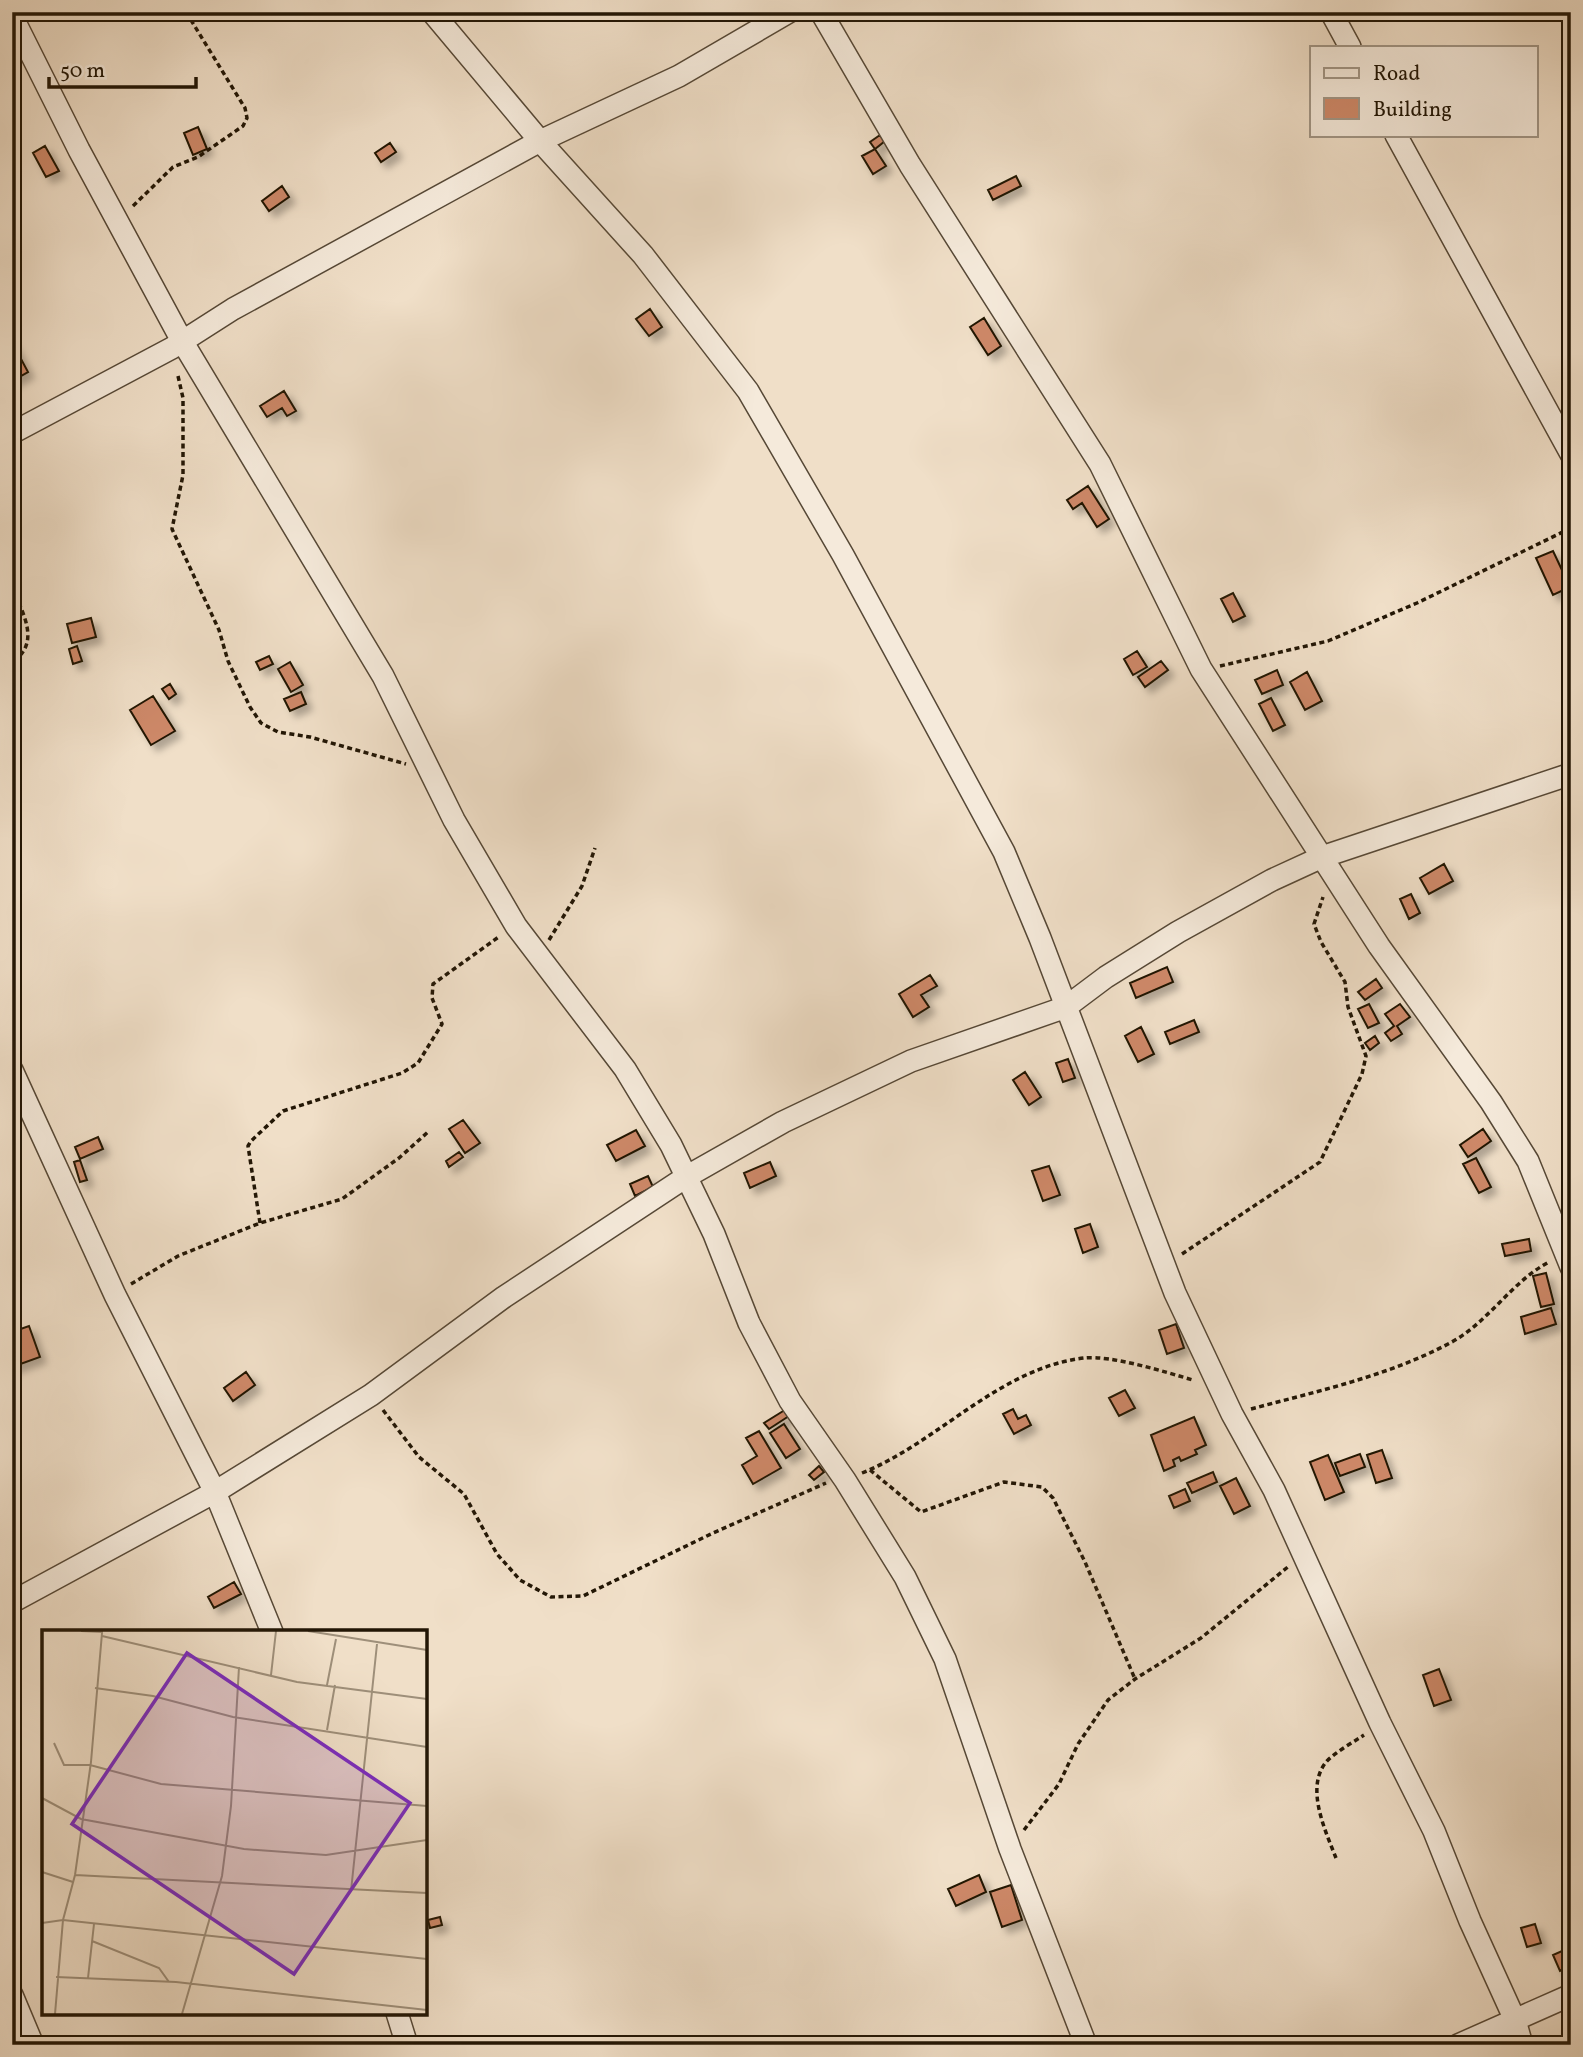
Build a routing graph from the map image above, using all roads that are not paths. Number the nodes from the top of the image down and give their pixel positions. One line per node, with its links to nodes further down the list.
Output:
1 (432, 12): 8 (street)
2 (789, 12): 8 (street)
3 (821, 12): 13 (street)
4 (1331, 12): 6 (street)
5 (12, 16): 9 (street)
6 (1349, 46)
7 (1397, 136): 11 (street)
8 (540, 141): 9 (street); 14 (street)
9 (177, 344): 10 (street); 16 (street)
10 (12, 433)
11 (1571, 454)
12 (1571, 774): 13 (street)
13 (1322, 857): 14 (street); 17 (street)
14 (1066, 1007): 16 (street); 24 (street)
15 (12, 1070): 18 (street)
16 (686, 1177): 18 (street); 27 (street)
17 (1568, 1260)
18 (215, 1492): 19 (street); 20 (street)
19 (12, 1602)
20 (271, 1630)
21 (12, 1995): 25 (street)
22 (1571, 1995): 24 (street)
23 (398, 2015): 26 (street)
24 (1515, 2020): 28 (street); 29 (street)
25 (33, 2045)
26 (407, 2045)
27 (1086, 2045)
28 (1458, 2045)
29 (1522, 2045)

